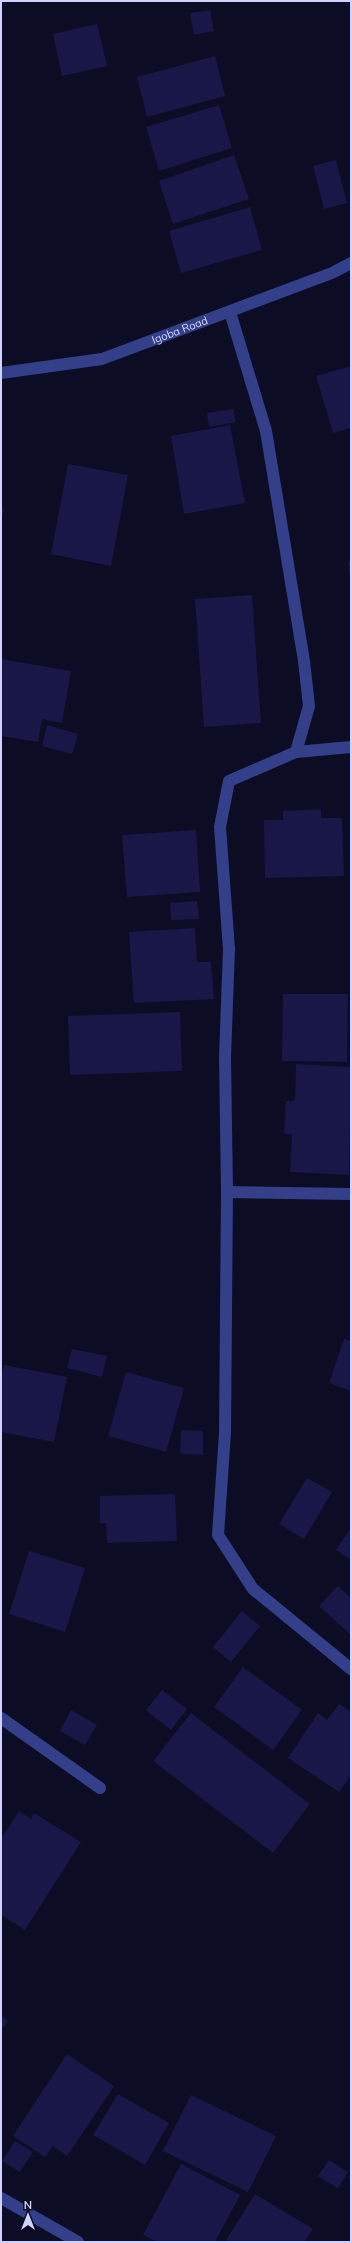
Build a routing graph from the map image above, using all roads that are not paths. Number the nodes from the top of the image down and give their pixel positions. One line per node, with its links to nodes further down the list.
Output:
1 (351, 263): 2 (street, Igoba Road)
2 (230, 312): 3 (street, Igoba Road); 5 (street)
3 (1, 372)
4 (351, 747): 5 (street)
5 (296, 752): 6 (street)
6 (227, 1192): 7 (street); 8 (street)
7 (351, 1194)
8 (351, 1669)
9 (1, 1718): 10 (street)
10 (100, 1788)
11 (1, 2198): 12 (street)
12 (61, 2237): 13 (street)
13 (78, 2242)

